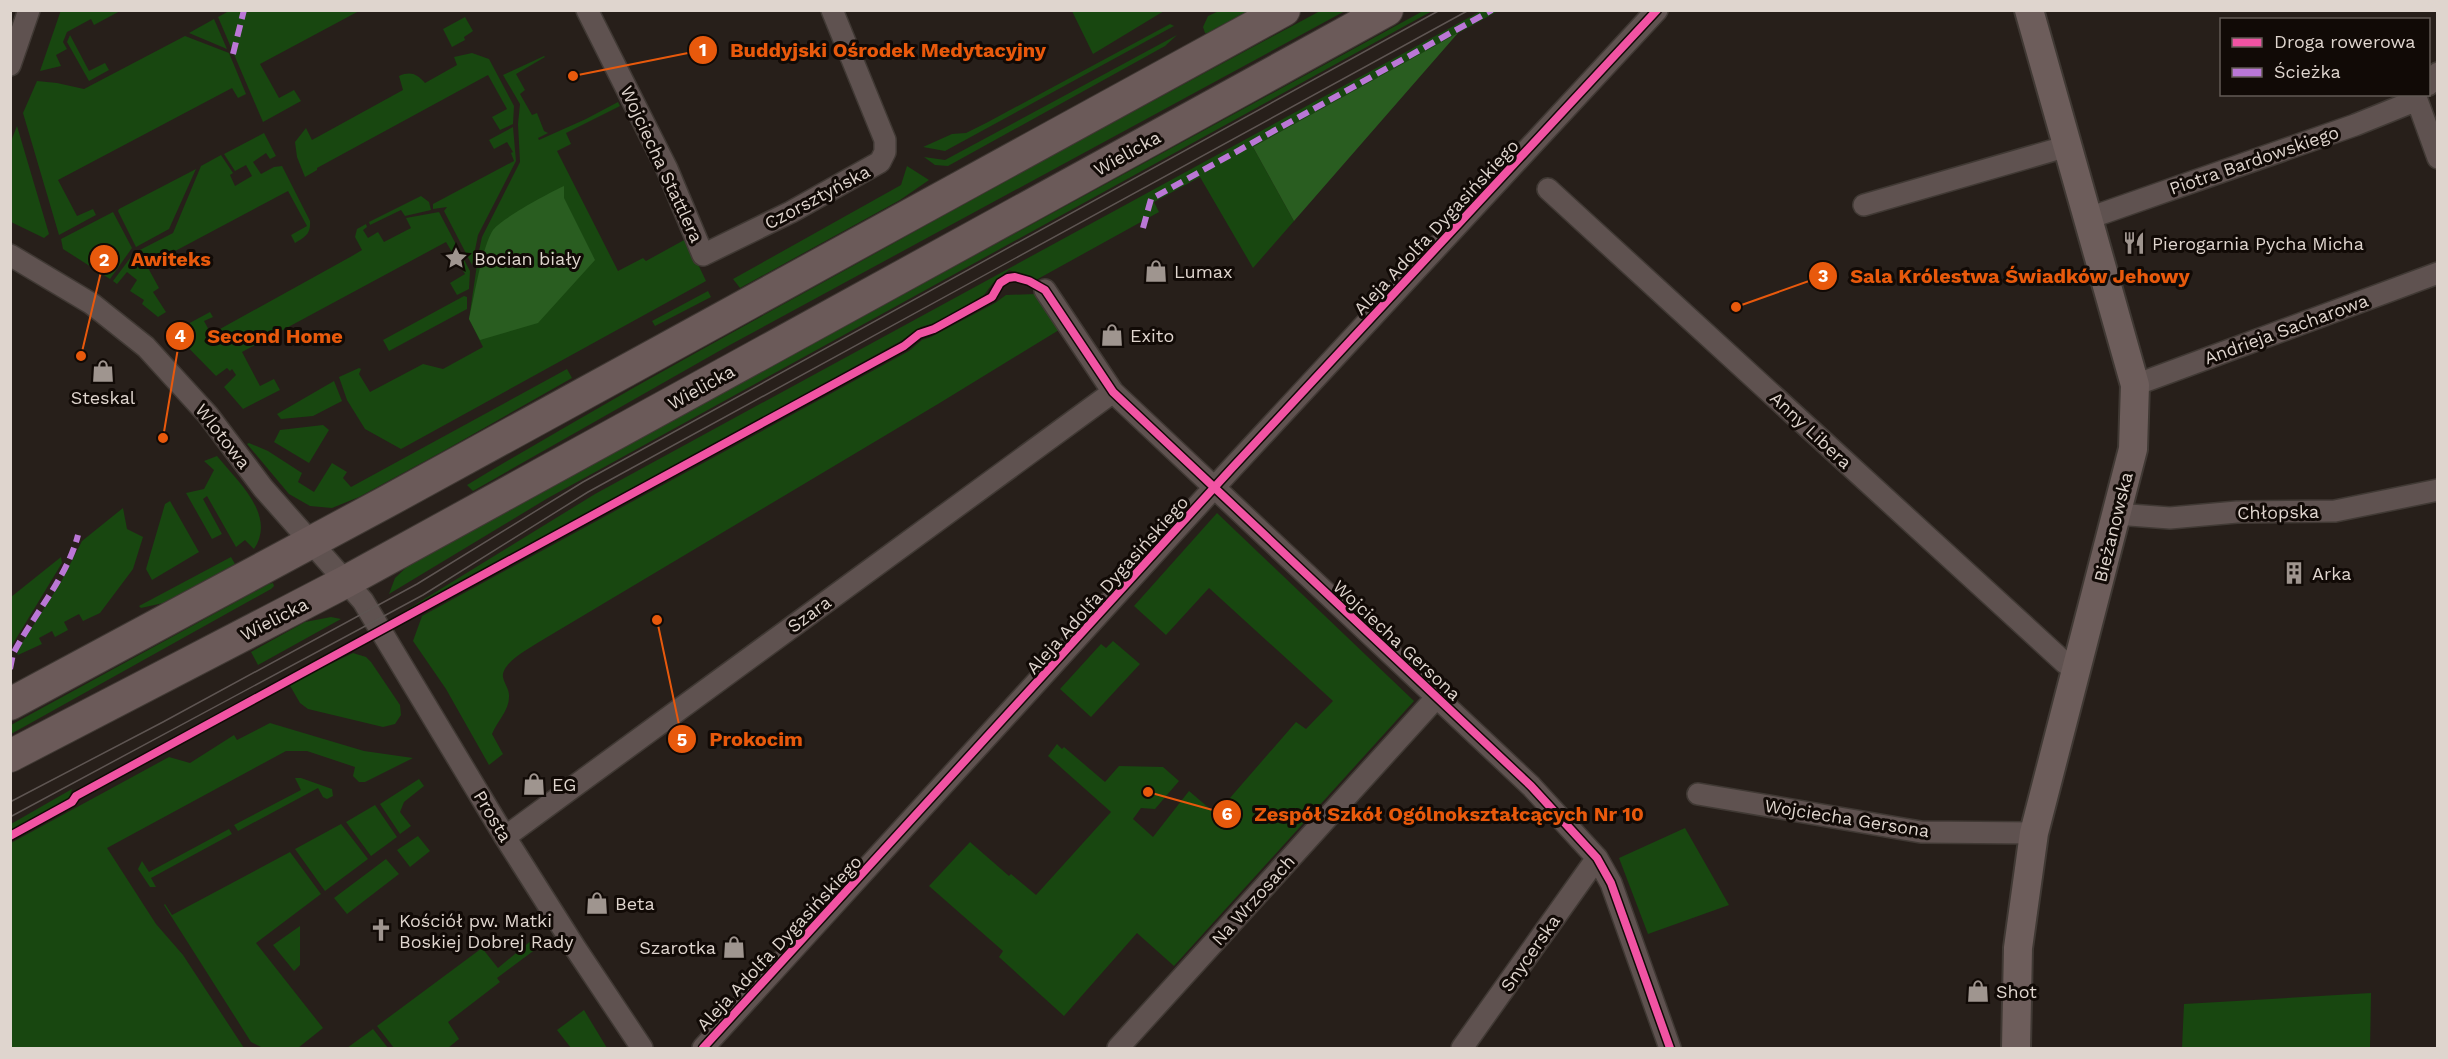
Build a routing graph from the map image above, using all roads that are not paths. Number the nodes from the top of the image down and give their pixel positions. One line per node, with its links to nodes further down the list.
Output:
1 (29, 10): 8 (street)
2 (587, 10): 17 (street, Wojciecha Stattlera)
3 (832, 10): 17 (street, Czorsztyńska)
4 (1284, 10): 25 (main road)
5 (1387, 10): 26 (main road, Wielicka)
6 (1658, 10): 22 (street, Aleja Adolfa Dygasińskiego)
7 (2029, 10): 11 (street, Bieżanowska)
8 (10, 66)
9 (2416, 96): 15 (street, Piotra Bardowskiego)
10 (2423, 96): 12 (street)
11 (2068, 146): 14 (street); 15 (street, Bieżanowska)
12 (2438, 158)
13 (1548, 189): 27 (street, Anny Libera)
14 (1864, 205)
15 (2089, 218): 20 (street, Bieżanowska)
16 (10, 255): 25 (street, Wlotowa)
17 (703, 255)
18 (2438, 273): 20 (street, Andrieja Sacharowa)
19 (1045, 290): 21 (street, Wojciecha Gersona)
20 (2135, 385): 24 (street, Bieżanowska)
21 (1113, 392): 22 (street, Wojciecha Gersona); 33 (street, Szara)
22 (1215, 488): 28 (street, Wojciecha Gersona); 36 (street, Aleja Adolfa Dygasińskiego)
23 (2438, 490): 24 (street, Chłopska)
24 (2116, 514): 27 (street, Bieżanowska)
25 (312, 542): 26 (street, Wlotowa); 29 (main road)
26 (347, 581): 30 (main road, Wielicka); 33 (street, Prosta)
27 (2076, 670): 32 (street, Bieżanowska)
28 (1436, 698): 34 (street, Wojciecha Gersona); 37 (street, Na Wrzosach)
29 (10, 704)
30 (10, 756)
31 (1698, 794): 32 (street, Wojciecha Gersona)
32 (2034, 833): 40 (street, Bieżanowska)
33 (505, 837): 35 (street, Prosta)
34 (1597, 858): 38 (street, Snycerska); 39 (street, Wojciecha Gersona)
35 (642, 1048)
36 (703, 1048)
37 (1118, 1048)
38 (1462, 1048)
39 (1670, 1048)
40 (2016, 1048)

